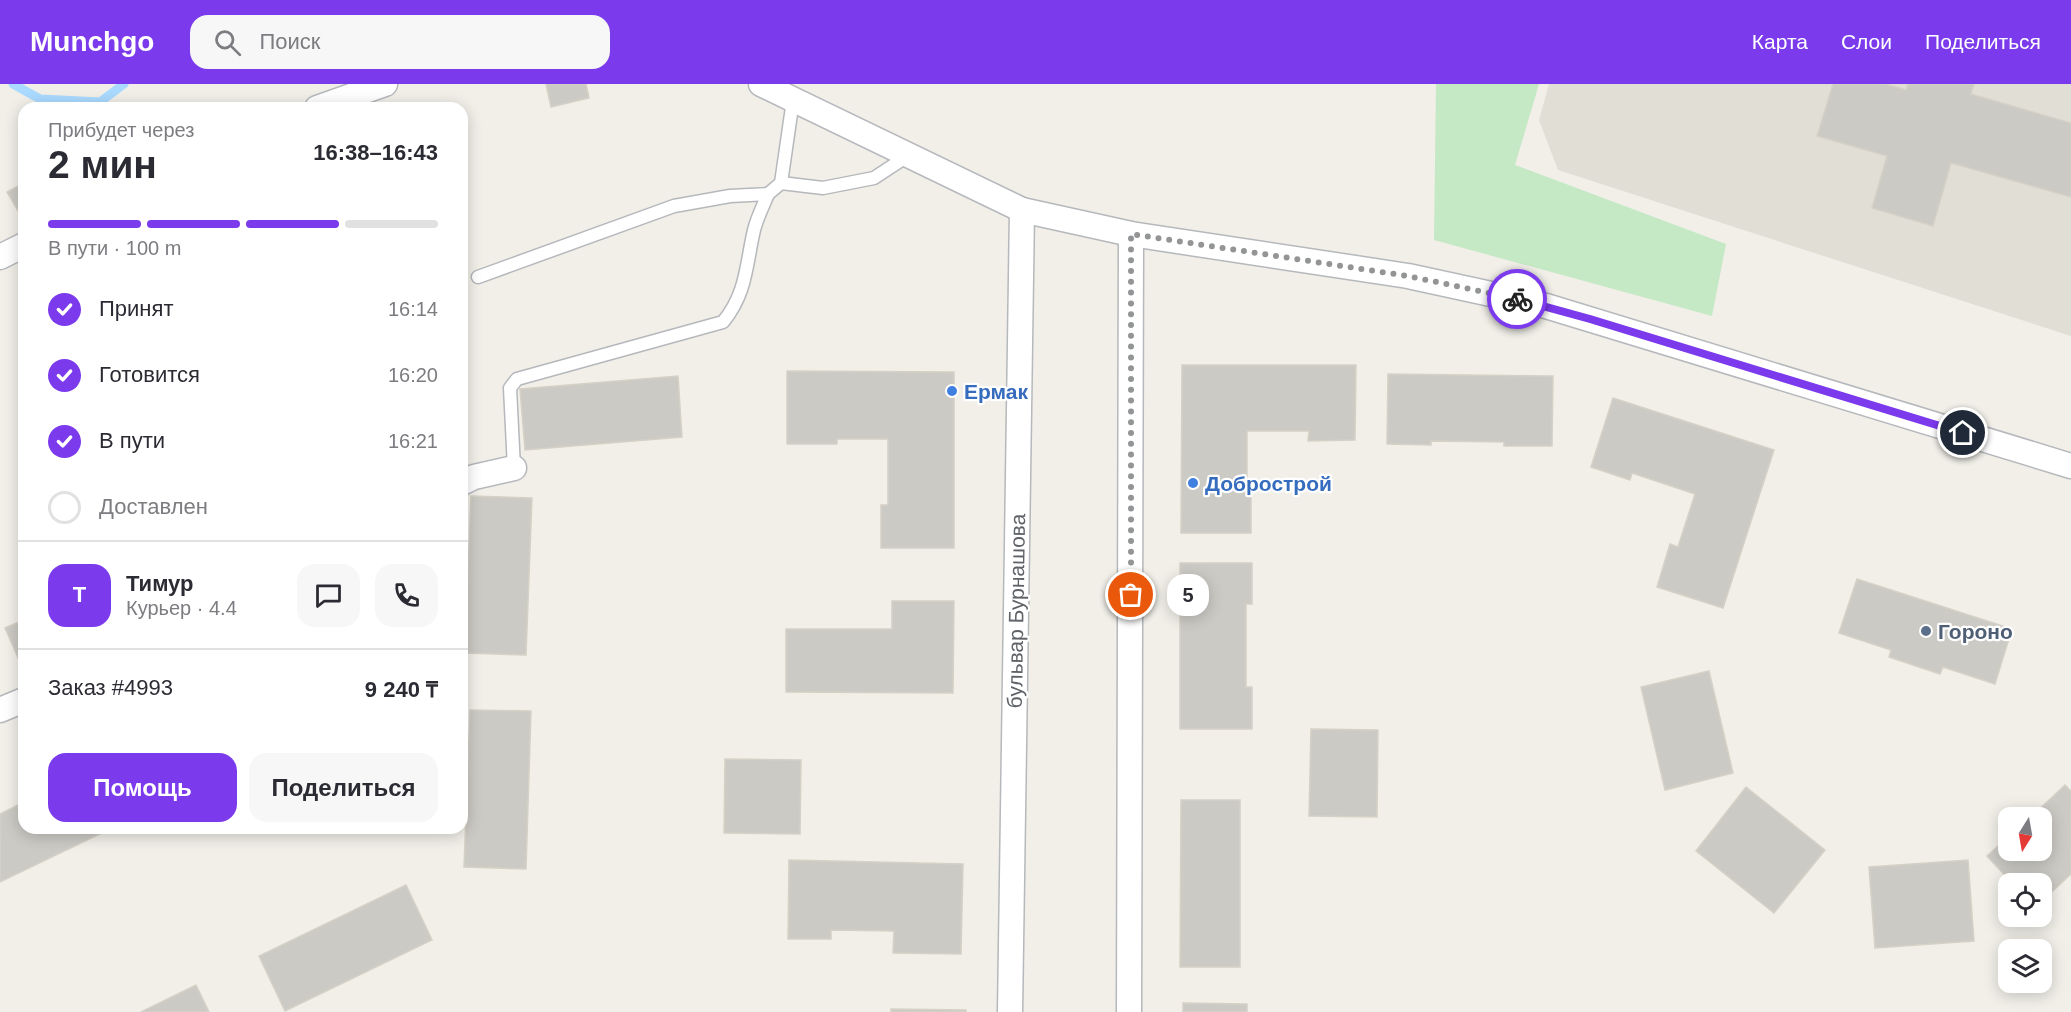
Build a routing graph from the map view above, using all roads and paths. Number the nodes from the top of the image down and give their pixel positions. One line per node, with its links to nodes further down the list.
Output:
1 (386, 84): 4 (street)
2 (760, 84): 3 (street)
3 (793, 100): 5 (street); 6 (lane)
4 (334, 102)
5 (909, 155): 6 (lane); 8 (street)
6 (781, 183): 7 (lane)
7 (768, 194): 12 (lane); 14 (lane)
8 (1022, 210): 9 (street); 18 (street, бульвар Бурнашова)
9 (1131, 234): 13 (street); 19 (street)
10 (18, 247): 11 (street)
11 (0, 257)
12 (478, 276)
13 (2071, 466)
14 (514, 468): 15 (street)
15 (468, 480)
16 (18, 702): 17 (street)
17 (0, 710)
18 (1010, 1012)
19 (1130, 1012)

